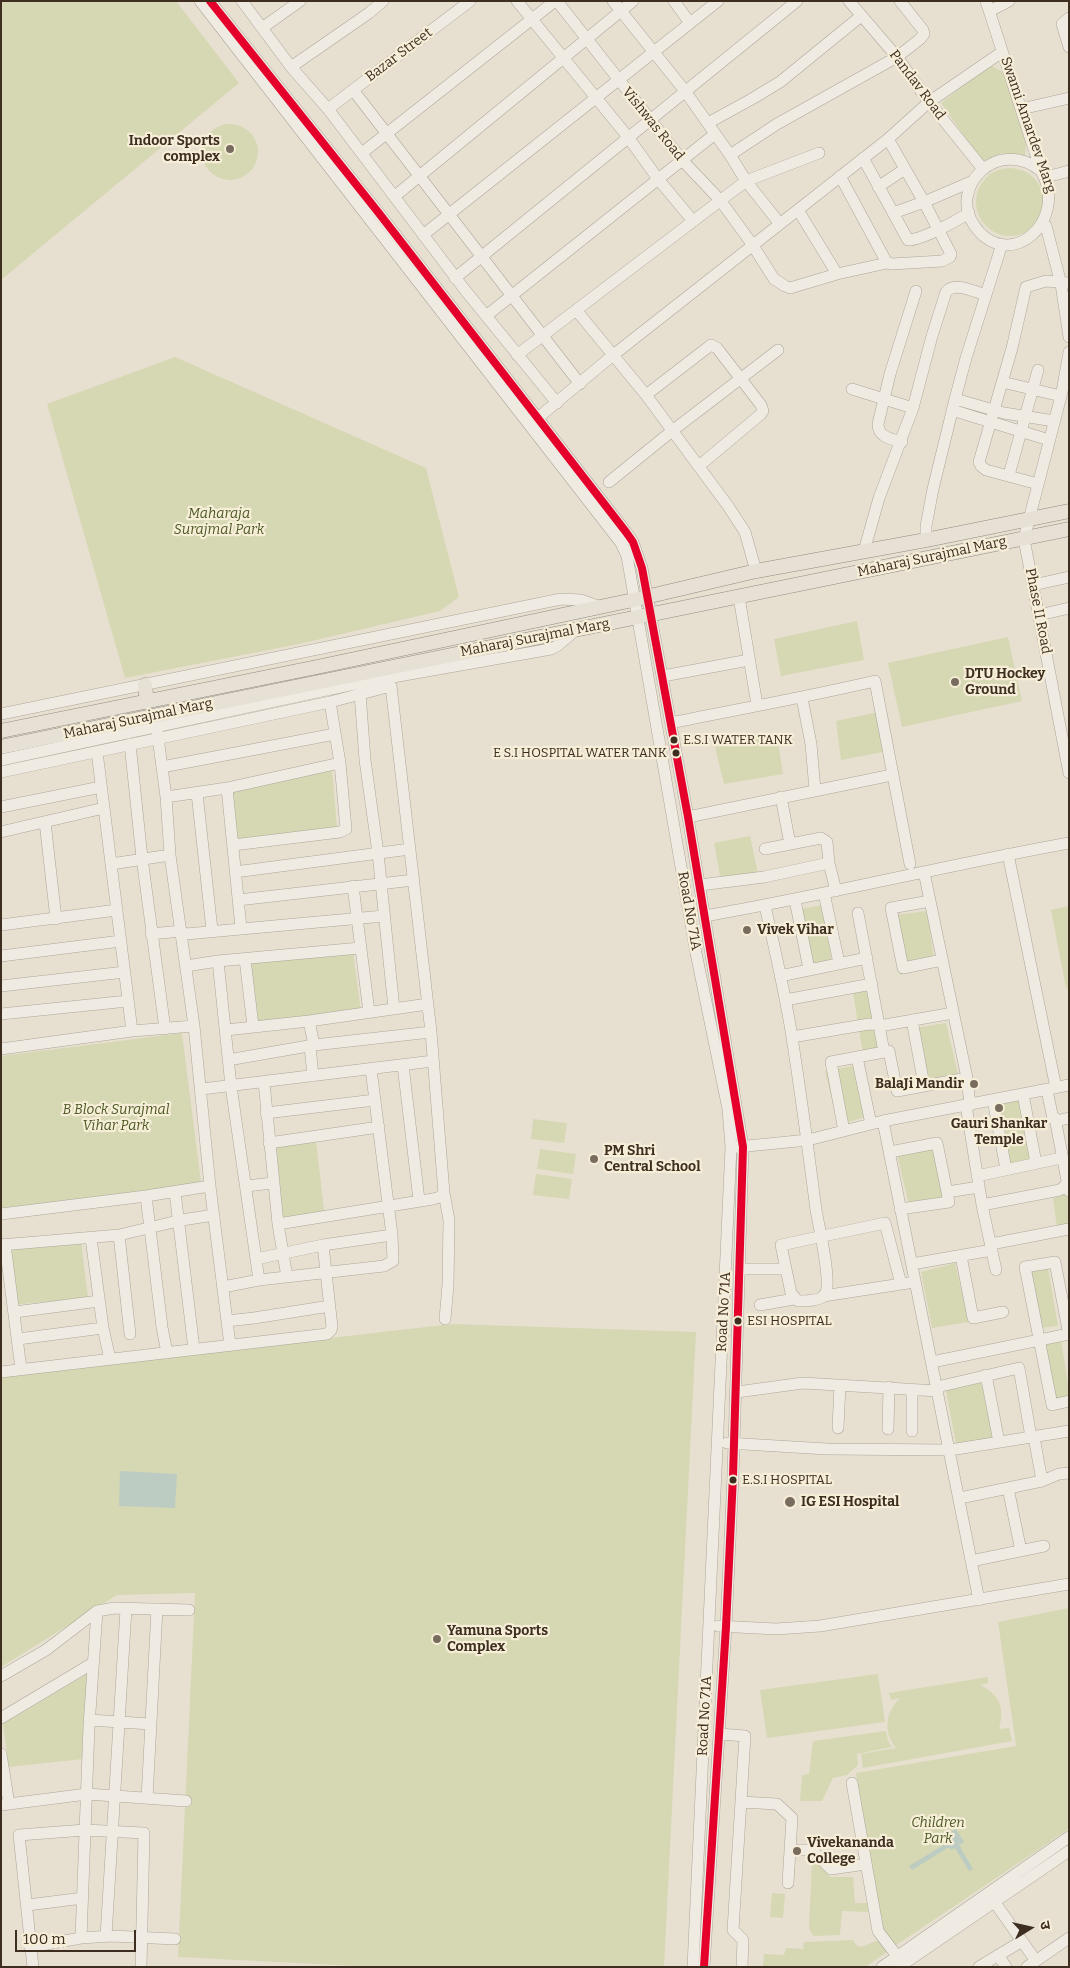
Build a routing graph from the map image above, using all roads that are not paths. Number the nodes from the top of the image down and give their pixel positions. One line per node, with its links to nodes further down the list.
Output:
1 (200, 1): 31 (street, Road No 71A)
2 (210, 1): 31 (street, Road No 71A)
3 (242, 1): 22 (street)
4 (300, 1): 22 (street)
5 (383, 1): 29 (street)
6 (470, 1): 32 (street, Bazar Street)
7 (517, 1): 20 (street)
8 (556, 1): 20 (street); 23 (street, Vishwas Road)
9 (633, 1): 16 (street)
10 (674, 1): 21 (street)
11 (718, 1): 21 (street)
12 (797, 1): 33 (street)
13 (850, 1): 18 (street, Pandav Road)
14 (900, 1): 28 (street)
15 (1009, 1): 17 (street)
16 (617, 6): 23 (street); 25 (street)
17 (988, 6): 26 (street, Swami Amardev Marg)
18 (861, 16): 28 (street, Pandav Road); 40 (street)
19 (1069, 18): 24 (street)
20 (531, 19): 27 (street); 41 (street)
21 (690, 23): 25 (street)
22 (262, 28): 29 (street)
23 (586, 39): 27 (street); 30 (street, Vishwas Road)
24 (1069, 47)
25 (653, 52): 30 (street); 33 (street)
26 (1002, 52): 36 (street); 38 (street, Swami Amardev Marg)
27 (563, 57): 34 (street); 54 (street)
28 (897, 57): 36 (street, Pandav Road); 47 (street)
29 (291, 66): 37 (street)
30 (618, 80): 34 (street); 39 (street, Vishwas Road)
31 (268, 82): 60 (street, Road No 71A)
32 (353, 90): 37 (street, Bazar Street); 41 (street)
33 (685, 91): 39 (street); 40 (street)
34 (596, 97): 43 (street); 67 (street)
35 (1069, 98): 38 (street)
36 (929, 102): 44 (street); 51 (street, Pandav Road)
37 (328, 109): 45 (street)
38 (1021, 109): 53 (street, Swami Amardev Marg)
39 (650, 119): 43 (street); 49 (street, Vishwas Road)
40 (708, 123): 42 (street)
41 (387, 132): 45 (street); 54 (street)
42 (715, 134): 47 (street); 49 (street)
43 (628, 136): 56 (street); 75 (street)
44 (888, 139): 48 (street); 50 (street)
45 (362, 153): 61 (street)
46 (819, 153): 58 (street)
47 (730, 155): 58 (street)
48 (862, 158): 55 (street); 59 (street)
49 (682, 160): 56 (street); 62 (street, Vishwas Road)
50 (905, 169): 59 (street); 63 (street)
51 (983, 169): 53 (street); 57 (street)
52 (1069, 171): 53 (street)
53 (1044, 174): 70 (street, Swami Amardev Marg)
54 (419, 176): 61 (street); 67 (street)
55 (840, 176): 64 (street); 76 (street)
56 (658, 179): 68 (street); 82 (street)
57 (973, 180): 63 (street); 65 (street)
58 (746, 181): 62 (street); 69 (street)
59 (878, 187): 66 (street)
60 (353, 190): 105 (street, Road No 71A); 108 (street, Road No 71A)
61 (395, 196): 72 (street)
62 (720, 200): 68 (street); 73 (street, Vishwas Road)
63 (924, 202): 66 (street); 71 (street)
64 (798, 210): 69 (street); 77 (street)
65 (969, 213): 71 (street); 74 (street)
66 (893, 214): 71 (street)
67 (448, 215): 72 (street); 75 (street)
68 (693, 221): 83 (street)
69 (780, 224): 73 (street)
70 (1046, 226): 74 (street); 79 (street)
71 (939, 229): 76 (street, Vishwas Road)
72 (423, 235): 78 (street)
73 (752, 244): 77 (street, Vishwas Road); 90 (street)
74 (1002, 244): 81 (street)
75 (480, 256): 78 (street); 82 (street)
76 (887, 263): 77 (street, Vishwas Road)
77 (837, 274)
78 (456, 278): 84 (street)
79 (1065, 283): 86 (street); 93 (street)
80 (916, 291): 99 (street)
81 (986, 295): 101 (street); 102 (street)
82 (512, 296): 84 (street); 85 (street)
83 (576, 310): 85 (street); 90 (street)
84 (486, 316): 89 (street)
85 (544, 335): 89 (street); 94 (street)
86 (1069, 337)
87 (778, 350): 92 (street)
88 (1069, 352): 98 (street)
89 (517, 355): 100 (street)
90 (612, 356): 94 (street); 97 (street)
91 (1038, 370): 96 (street)
92 (740, 379): 97 (street); 109 (street); 113 (street)
93 (1002, 382): 96 (street); 103 (street)
94 (580, 384): 100 (street)
95 (852, 389): 99 (street)
96 (1032, 389): 98 (street); 104 (street)
97 (646, 395): 109 (street)
98 (1061, 396): 106 (street)
99 (883, 399): 102 (street); 112 (street)
100 (557, 403): 105 (street)
101 (953, 404): 103 (street); 107 (street); 121 (street)
102 (913, 408): 112 (street)
103 (993, 410): 104 (street); 107 (street)
104 (1025, 416): 106 (street); 110 (street)
105 (539, 418): 108 (street); 126 (street, Road No 71A)
106 (1054, 421): 111 (street)
107 (990, 422): 110 (street); 114 (street)
108 (529, 426): 128 (street, Road No 71A)
109 (672, 431): 113 (street); 115 (street)
110 (1020, 432): 111 (street); 114 (street)
111 (1049, 440): 116 (street)
112 (902, 442): 122 (street)
113 (699, 466): 123 (street)
114 (1009, 475): 116 (street)
115 (609, 482)
116 (1038, 484): 118 (street)
117 (1069, 510): 118 (main road, Maharaj Surajmal Marg)
118 (1029, 519): 120 (street); 121 (main road, Maharaj Surajmal Marg)
119 (1069, 529): 120 (main road, Maharaj Surajmal Marg)
120 (1024, 538): 125 (street, Phase II Road); 127 (main road, Maharaj Surajmal Marg)
121 (926, 540): 122 (main road, Maharaj Surajmal Marg)
122 (864, 551): 123 (main road, Maharaj Surajmal Marg)
123 (756, 571): 126 (main road, Maharaj Surajmal Marg)
124 (1069, 577): 125 (street)
125 (1033, 585): 131 (street, Phase II Road)
126 (648, 596): 128 (main road, Maharaj Surajmal Marg); 132 (street, Road No 71A)
127 (739, 597): 132 (main road, Maharaj Surajmal Marg); 133 (street)
128 (633, 600): 129 (main road, Maharaj Surajmal Marg); 132 (street, Road No 71A)
129 (600, 606): 136 (street, Maharaj Surajmal Marg); 138 (main road, Maharaj Surajmal Marg)
130 (1069, 608): 131 (street)
131 (1039, 615): 144 (street, Phase II Road)
132 (643, 616): 134 (street, Road No 71A); 135 (main road, Maharaj Surajmal Marg); 263 (street, Road No 71A)
133 (749, 660): 134 (street); 140 (street)
134 (663, 676): 143 (street, Road No 71A)
135 (359, 683): 139 (street); 142 (main road, Maharaj Surajmal Marg); 171 (street); 173 (street)
136 (145, 685): 138 (main road); 141 (street, Maharaj Surajmal Marg)
137 (802, 698): 140 (street); 156 (street); 159 (street)
138 (148, 702): 145 (main road, Maharaj Surajmal Marg)
139 (330, 702): 146 (street); 147 (street)
140 (757, 705): 143 (street)
141 (1, 714)
142 (156, 721): 147 (street); 149 (main road, Maharaj Surajmal Marg); 151 (street)
143 (671, 723): 165 (street, Road No 71A)
144 (1065, 729): 155 (street, Phase II Road)
145 (1, 731)
146 (335, 734): 152 (street); 153 (street)
147 (158, 738): 148 (street); 153 (street)
148 (130, 744): 150 (street); 176 (street)
149 (1, 747)
150 (97, 752): 154 (street); 157 (street)
151 (1, 760)
152 (340, 763): 158 (street); 170 (street)
153 (162, 767): 161 (street)
154 (1, 772)
155 (1069, 773)
156 (892, 775): 159 (street); 179 (street)
157 (102, 787): 163 (street); 164 (street)
158 (227, 788): 160 (street); 170 (street)
159 (815, 790): 162 (street)
160 (197, 793): 161 (street); 200 (street)
161 (166, 797): 175 (street)
162 (781, 797): 165 (street); 169 (street)
163 (1, 807)
164 (104, 808): 166 (street); 178 (street)
165 (688, 817): 184 (street, Road No 71A)
166 (45, 822): 167 (street); 197 (street)
167 (1, 832)
168 (1069, 843): 174 (street)
169 (790, 844): 172 (street); 177 (street)
170 (233, 845): 180 (street)
171 (410, 849): 173 (street); 182 (street)
172 (765, 849)
173 (378, 853): 180 (street); 183 (street)
174 (1008, 854): 181 (street); 249 (street)
175 (170, 855): 176 (street); 201 (street)
176 (142, 858): 178 (street); 202 (street)
177 (829, 863): 184 (street); 186 (street)
178 (111, 864): 192 (street)
179 (910, 864)
180 (235, 872): 188 (street)
181 (924, 872): 186 (street); 190 (street)
182 (414, 880): 183 (street); 219 (street)
183 (380, 884): 185 (street); 194 (street)
184 (700, 884): 195 (street, Road No 71A)
185 (353, 886): 188 (street); 196 (street)
186 (836, 891): 187 (street)
187 (824, 893): 189 (street); 210 (street)
188 (238, 900): 199 (street)
189 (795, 900): 191 (street); 212 (street)
190 (930, 901): 208 (street); 208 (street)
191 (765, 906): 195 (street); 214 (street)
192 (117, 910): 197 (street); 203 (street)
193 (858, 913): 206 (street)
194 (384, 916): 196 (street); 220 (street)
195 (705, 916): 264 (street, Road No 71A)
196 (357, 918): 199 (street); 204 (street)
197 (56, 919): 198 (street)
198 (1, 925)
199 (241, 928): 200 (street)
200 (212, 930): 201 (street)
201 (181, 931): 202 (street); 211 (street)
202 (151, 934): 229 (street)
203 (121, 941): 205 (street); 213 (street)
204 (360, 948): 207 (street); 221 (street)
205 (1, 956)
206 (867, 958): 210 (street); 215 (street)
207 (245, 959): 209 (street); 228 (street)
208 (942, 960): 222 (street)
209 (218, 961): 211 (street); 230 (street)
210 (839, 963): 212 (street)
211 (186, 966): 227 (street)
212 (809, 969): 214 (street)
213 (125, 972): 216 (street); 218 (street)
214 (780, 976): 217 (street)
215 (872, 984): 217 (street); 226 (street)
216 (1, 986)
217 (785, 1000): 233 (street)
218 (128, 1001): 223 (street); 231 (street)
219 (428, 1004): 220 (street); 232 (street)
220 (394, 1009): 221 (street)
221 (369, 1012): 225 (street)
222 (953, 1012): 224 (street); 243 (street)
223 (1, 1014)
224 (912, 1020): 226 (street); 245 (street)
225 (309, 1021): 228 (street); 234 (street)
226 (879, 1024): 233 (street); 236 (street)
227 (194, 1026): 229 (street); 248 (street)
228 (252, 1026): 230 (street)
229 (165, 1029): 231 (street)
230 (226, 1030): 238 (street)
231 (132, 1031): 235 (street)
232 (431, 1032): 234 (street); 239 (street)
233 (792, 1037): 261 (street)
234 (312, 1046): 238 (street); 242 (street)
235 (1, 1049)
236 (884, 1052): 237 (street); 245 (street)
237 (857, 1057): 258 (street); 260 (street)
238 (228, 1060): 247 (street)
239 (433, 1061): 240 (street); 276 (street)
240 (403, 1065): 241 (street); 278 (street)
241 (372, 1069): 242 (street); 251 (street)
242 (313, 1076): 244 (street)
243 (967, 1078): 245 (street); 253 (street)
244 (264, 1082): 247 (street); 254 (street)
245 (924, 1085)
246 (1069, 1085): 249 (street)
247 (231, 1086): 248 (street); 273 (street)
248 (202, 1089): 272 (street)
249 (1052, 1089): 250 (street); 256 (street)
250 (1023, 1094): 252 (street); 267 (street)
251 (375, 1100): 254 (street); 259 (street)
252 (993, 1100): 253 (street); 268 (street)
253 (968, 1105): 257 (street); 269 (street)
254 (266, 1114): 262 (street)
255 (1069, 1118): 256 (street)
256 (1056, 1120): 266 (street)
257 (883, 1121): 258 (street); 265 (street)
258 (871, 1124): 260 (street)
259 (379, 1127): 262 (street); 280 (street)
260 (844, 1131): 261 (street)
261 (808, 1140): 264 (street); 290 (street)
262 (269, 1143): 270 (street)
263 (731, 1146): 264 (street); 342 (street, Road No 71A)
264 (743, 1147): 300 (street, Road No 71A)
265 (890, 1152): 275 (street); 281 (street)
266 (1061, 1158): 267 (street); 271 (street)
267 (1036, 1163): 268 (street)
268 (1006, 1169): 269 (street)
269 (978, 1181): 275 (street); 279 (street)
270 (273, 1183): 273 (street); 285 (street)
271 (1068, 1185): 279 (street)
272 (210, 1186): 274 (street); 283 (street)
273 (246, 1186): 297 (street)
274 (175, 1192): 277 (street); 284 (street)
275 (947, 1192): 281 (street)
276 (444, 1193): 278 (street); 315 (street)
277 (146, 1196): 282 (street); 286 (street)
278 (419, 1200): 280 (street)
279 (982, 1205): 294 (street)
280 (388, 1207): 285 (street); 289 (street)
281 (900, 1209): 298 (street)
282 (1, 1214)
283 (214, 1215): 284 (street); 307 (street)
284 (178, 1220): 286 (street); 323 (street)
285 (278, 1224): 295 (street)
286 (150, 1228): 288 (street); 324 (street)
287 (1069, 1229): 294 (street)
288 (119, 1235): 291 (street); 318 (street)
289 (392, 1235): 293 (street); 302 (street)
290 (820, 1236): 299 (street); 306 (street); 308 (street)
291 (91, 1238): 292 (street); 310 (street)
292 (3, 1245): 313 (street)
293 (323, 1245): 295 (street); 302 (street)
294 (991, 1247): 296 (street); 301 (street)
295 (284, 1252): 297 (street); 303 (street)
296 (961, 1256): 298 (street); 314 (street)
297 (256, 1259): 304 (street)
298 (912, 1264): 305 (street)
299 (786, 1269): 300 (street); 309 (street)
300 (740, 1270): 334 (street, Road No 71A)
301 (996, 1270)
302 (327, 1272): 303 (street); 312 (street)
303 (287, 1277): 304 (street)
304 (259, 1280): 307 (street)
305 (916, 1281): 306 (street); 326 (street)
306 (901, 1284): 308 (street)
307 (223, 1287): 316 (street)
308 (823, 1296): 309 (street)
309 (794, 1299): 311 (street)
310 (99, 1301): 313 (street); 317 (street)
311 (760, 1305)
312 (330, 1306): 316 (street); 322 (street)
313 (15, 1312): 320 (street)
314 (1003, 1312)
315 (445, 1319)
316 (227, 1320): 322 (street)
317 (103, 1328): 320 (street); 325 (street)
318 (130, 1334)
319 (1069, 1334): 321 (street); 321 (street)
320 (18, 1338): 327 (street)
321 (1039, 1340): 326 (street); 335 (street)
322 (230, 1346): 323 (street)
323 (194, 1349): 324 (street)
324 (166, 1352): 325 (street)
325 (110, 1360): 327 (street)
326 (932, 1362): 333 (street)
327 (21, 1369): 328 (street)
328 (1, 1372)
329 (986, 1375): 333 (street); 340 (street); 341 (street)
330 (840, 1385): 331 (street); 334 (street); 336 (street)
331 (889, 1387): 332 (street); 337 (street)
332 (912, 1389): 333 (street); 338 (street)
333 (938, 1389): 344 (street)
334 (737, 1392): 343 (street, Road No 71A)
335 (1069, 1401)
336 (838, 1428)
337 (888, 1429)
338 (912, 1431)
339 (1069, 1431): 340 (street)
340 (1032, 1437): 341 (street); 346 (street)
341 (1000, 1442): 344 (street)
342 (718, 1443): 343 (street); 358 (street, Road No 71A)
343 (734, 1444): 344 (street); 359 (street, Road No 71A)
344 (950, 1450): 348 (street)
345 (1069, 1473): 346 (street)
346 (1042, 1481): 347 (street)
347 (1008, 1488): 348 (street); 350 (street)
348 (960, 1498): 351 (street)
349 (1044, 1546): 350 (street)
350 (1021, 1551): 351 (street)
351 (971, 1561): 353 (street)
352 (1069, 1584): 353 (street)
353 (979, 1600): 359 (street)
354 (126, 1609): 355 (street); 357 (street); 364 (street)
355 (157, 1610): 356 (street); 365 (street)
356 (189, 1610)
357 (97, 1611): 360 (street); 361 (street)
358 (709, 1626): 359 (street); 396 (street, Road No 71A)
359 (726, 1627): 366 (street, Road No 71A)
360 (93, 1663): 362 (street); 363 (street)
361 (1, 1676)
362 (1, 1718)
363 (90, 1720): 364 (street); 369 (street)
364 (118, 1722): 365 (street); 370 (street)
365 (150, 1724): 371 (street)
366 (719, 1734): 373 (street); 397 (street, Road No 71A)
367 (1, 1754): 374 (street)
368 (852, 1783): 379 (street)
369 (87, 1795): 370 (street); 374 (street); 375 (street)
370 (114, 1796): 371 (street); 376 (street)
371 (147, 1798): 372 (street)
372 (186, 1801)
373 (741, 1802): 378 (street); 398 (street)
374 (5, 1804)
375 (85, 1830): 376 (street); 381 (street); 383 (street)
376 (112, 1830): 384 (street); 386 (street)
377 (1067, 1848): 382 (street)
378 (790, 1850): 379 (street); 380 (street)
379 (866, 1864): 392 (street)
380 (788, 1883)
381 (83, 1898): 383 (street); 385 (street)
382 (991, 1898): 389 (street); 392 (street)
383 (28, 1905): 390 (street)
384 (106, 1936): 385 (street); 386 (street)
385 (81, 1938): 390 (street)
386 (142, 1938): 388 (street); 395 (street)
387 (1069, 1938): 393 (street)
388 (175, 1939)
389 (1022, 1941): 391 (street); 393 (street)
390 (30, 1947): 394 (street)
391 (998, 1956): 400 (street); 401 (street)
392 (898, 1962): 399 (street)
393 (1031, 1964)
394 (33, 1967)
395 (141, 1967)
396 (693, 1967)
397 (704, 1967)
398 (742, 1967)
399 (882, 1967)
400 (979, 1967)
401 (1006, 1967)

